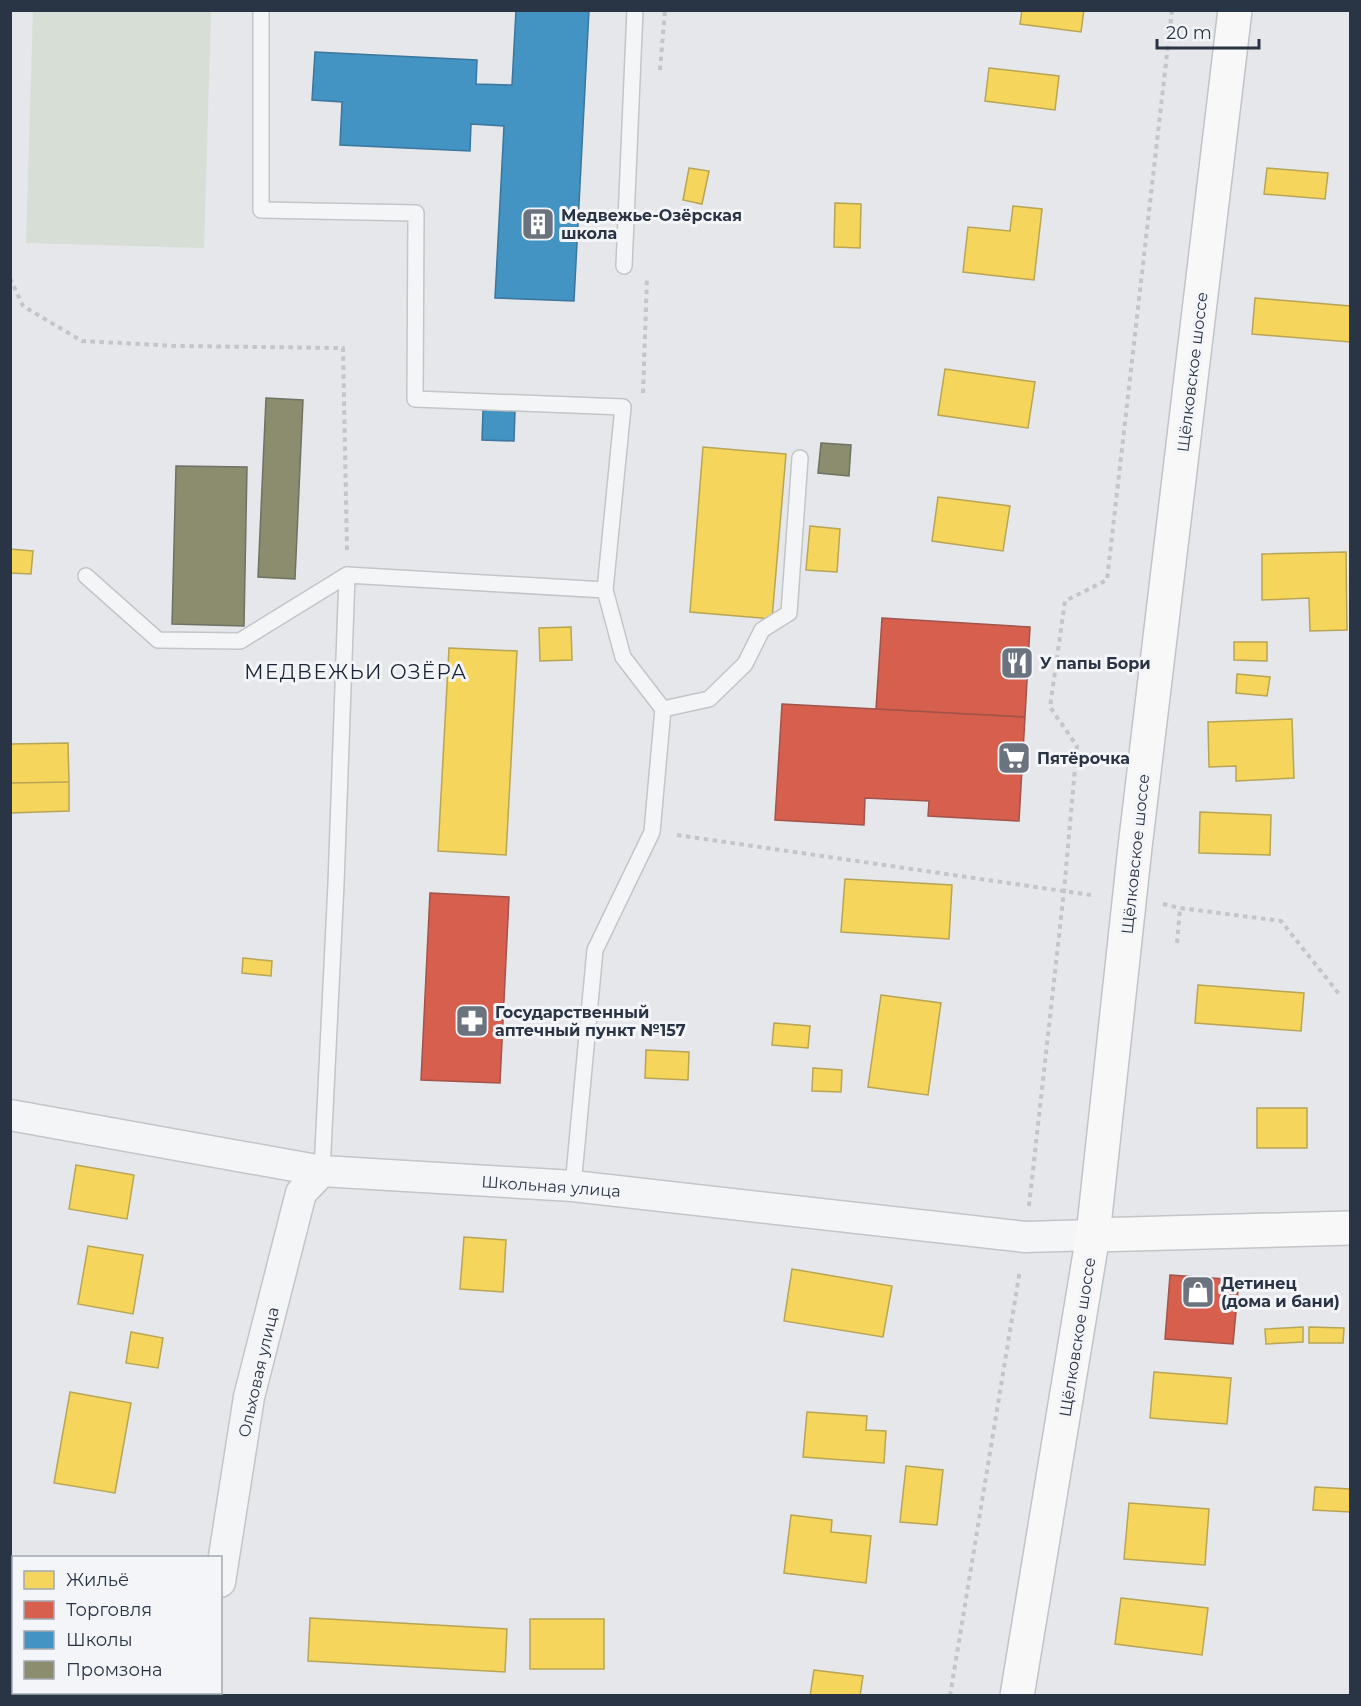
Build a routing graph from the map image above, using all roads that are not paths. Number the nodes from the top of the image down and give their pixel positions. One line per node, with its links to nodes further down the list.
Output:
1 (261, 10): 8 (lane)
2 (635, 10): 4 (lane)
3 (1236, 10): 14 (main road, Щёлковское шоссе)
4 (624, 266)
5 (800, 458): 9 (lane)
6 (347, 575): 7 (lane); 8 (lane); 11 (lane)
7 (86, 576)
8 (605, 590): 9 (lane)
9 (663, 709): 12 (lane)
10 (10, 1115): 11 (street, Школьная улица)
11 (321, 1171): 12 (street, Школьная улица); 15 (street, Ольховая улица)
12 (573, 1186): 14 (street, Школьная улица)
13 (1350, 1228): 14 (main road)
14 (1093, 1235): 16 (main road, Щёлковское шоссе)
15 (222, 1569)
16 (1017, 1695)

